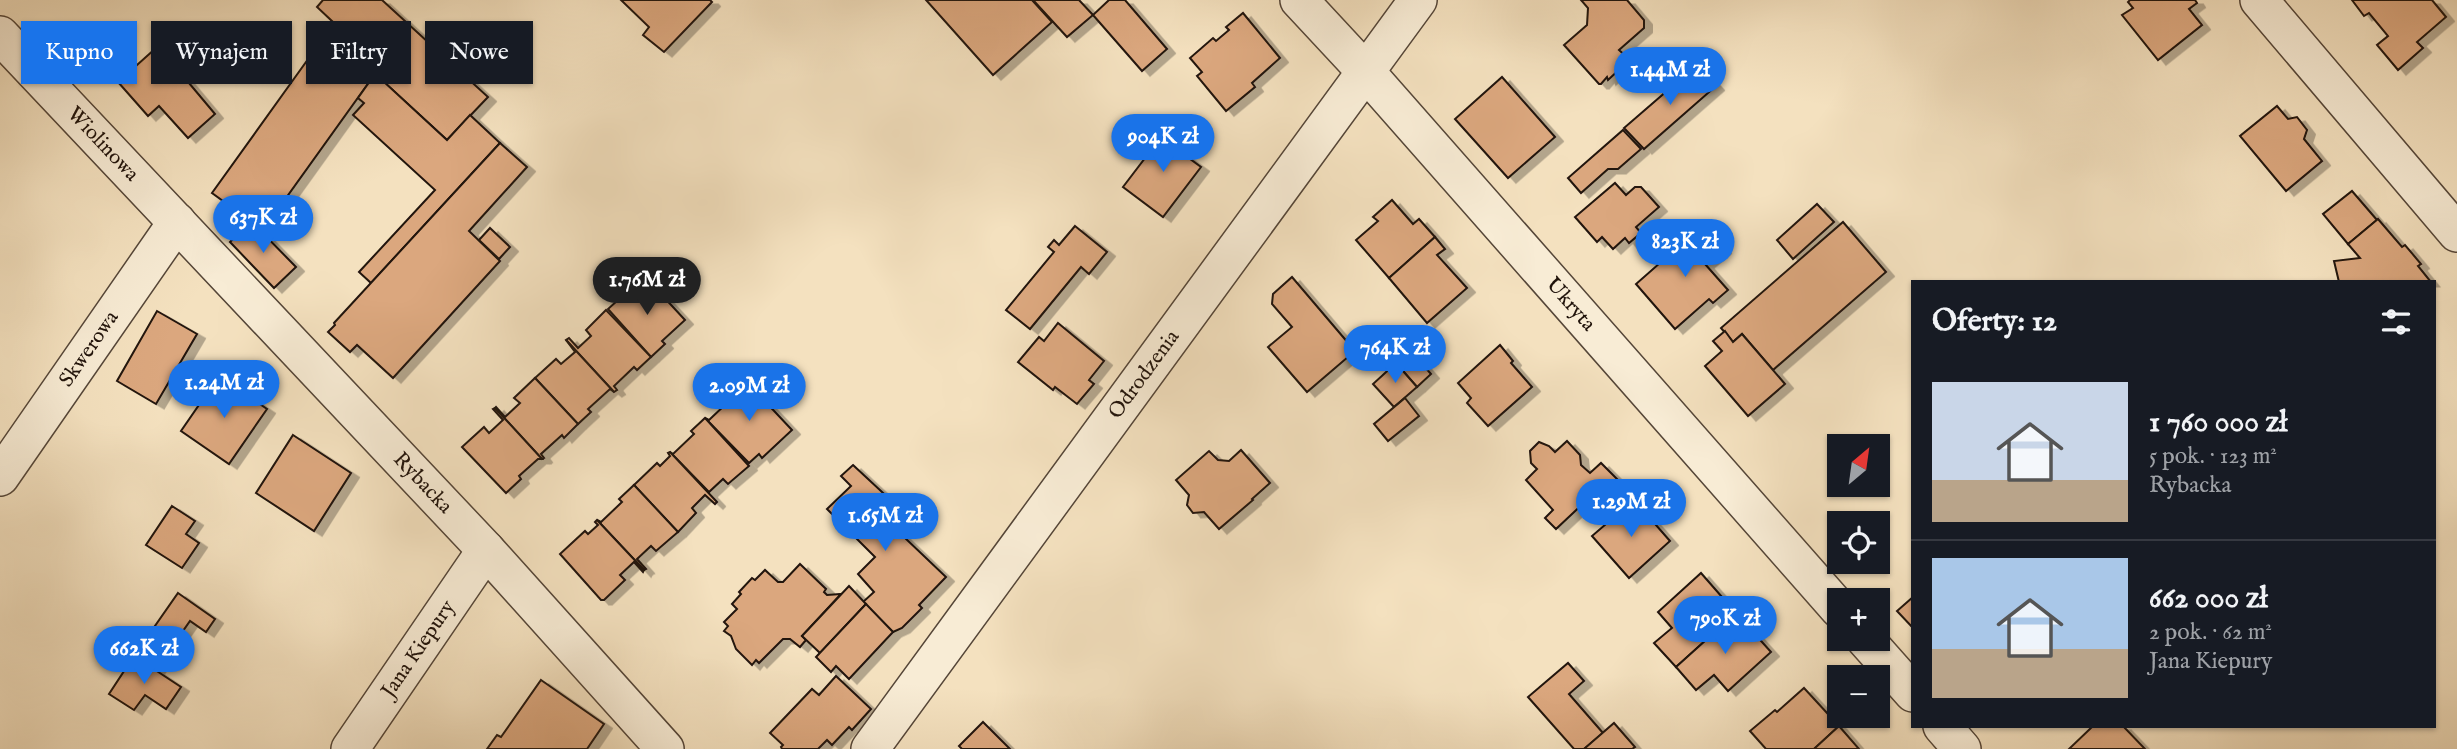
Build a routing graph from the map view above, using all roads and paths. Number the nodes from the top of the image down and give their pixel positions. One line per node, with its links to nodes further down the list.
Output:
1 (1299, 0): 5 (street, Ukryta)
2 (1418, 0): 5 (street, Odrodzenia)
3 (2259, 0): 7 (street)
4 (0, 34): 6 (street, Wiolinowa)
5 (1366, 72): 10 (street, Ukryta); 16 (street, Odrodzenia)
6 (177, 222): 8 (street, Skwerowa); 9 (street, Rybacka)
7 (2457, 233)
8 (0, 477)
9 (486, 550): 14 (street, Jana Kiepury); 15 (street, Rybacka)
10 (1827, 595)
11 (1876, 651): 12 (street)
12 (1911, 691)
13 (1944, 728): 17 (street)
14 (350, 749)
15 (665, 749)
16 (870, 749)
17 (1962, 749)

